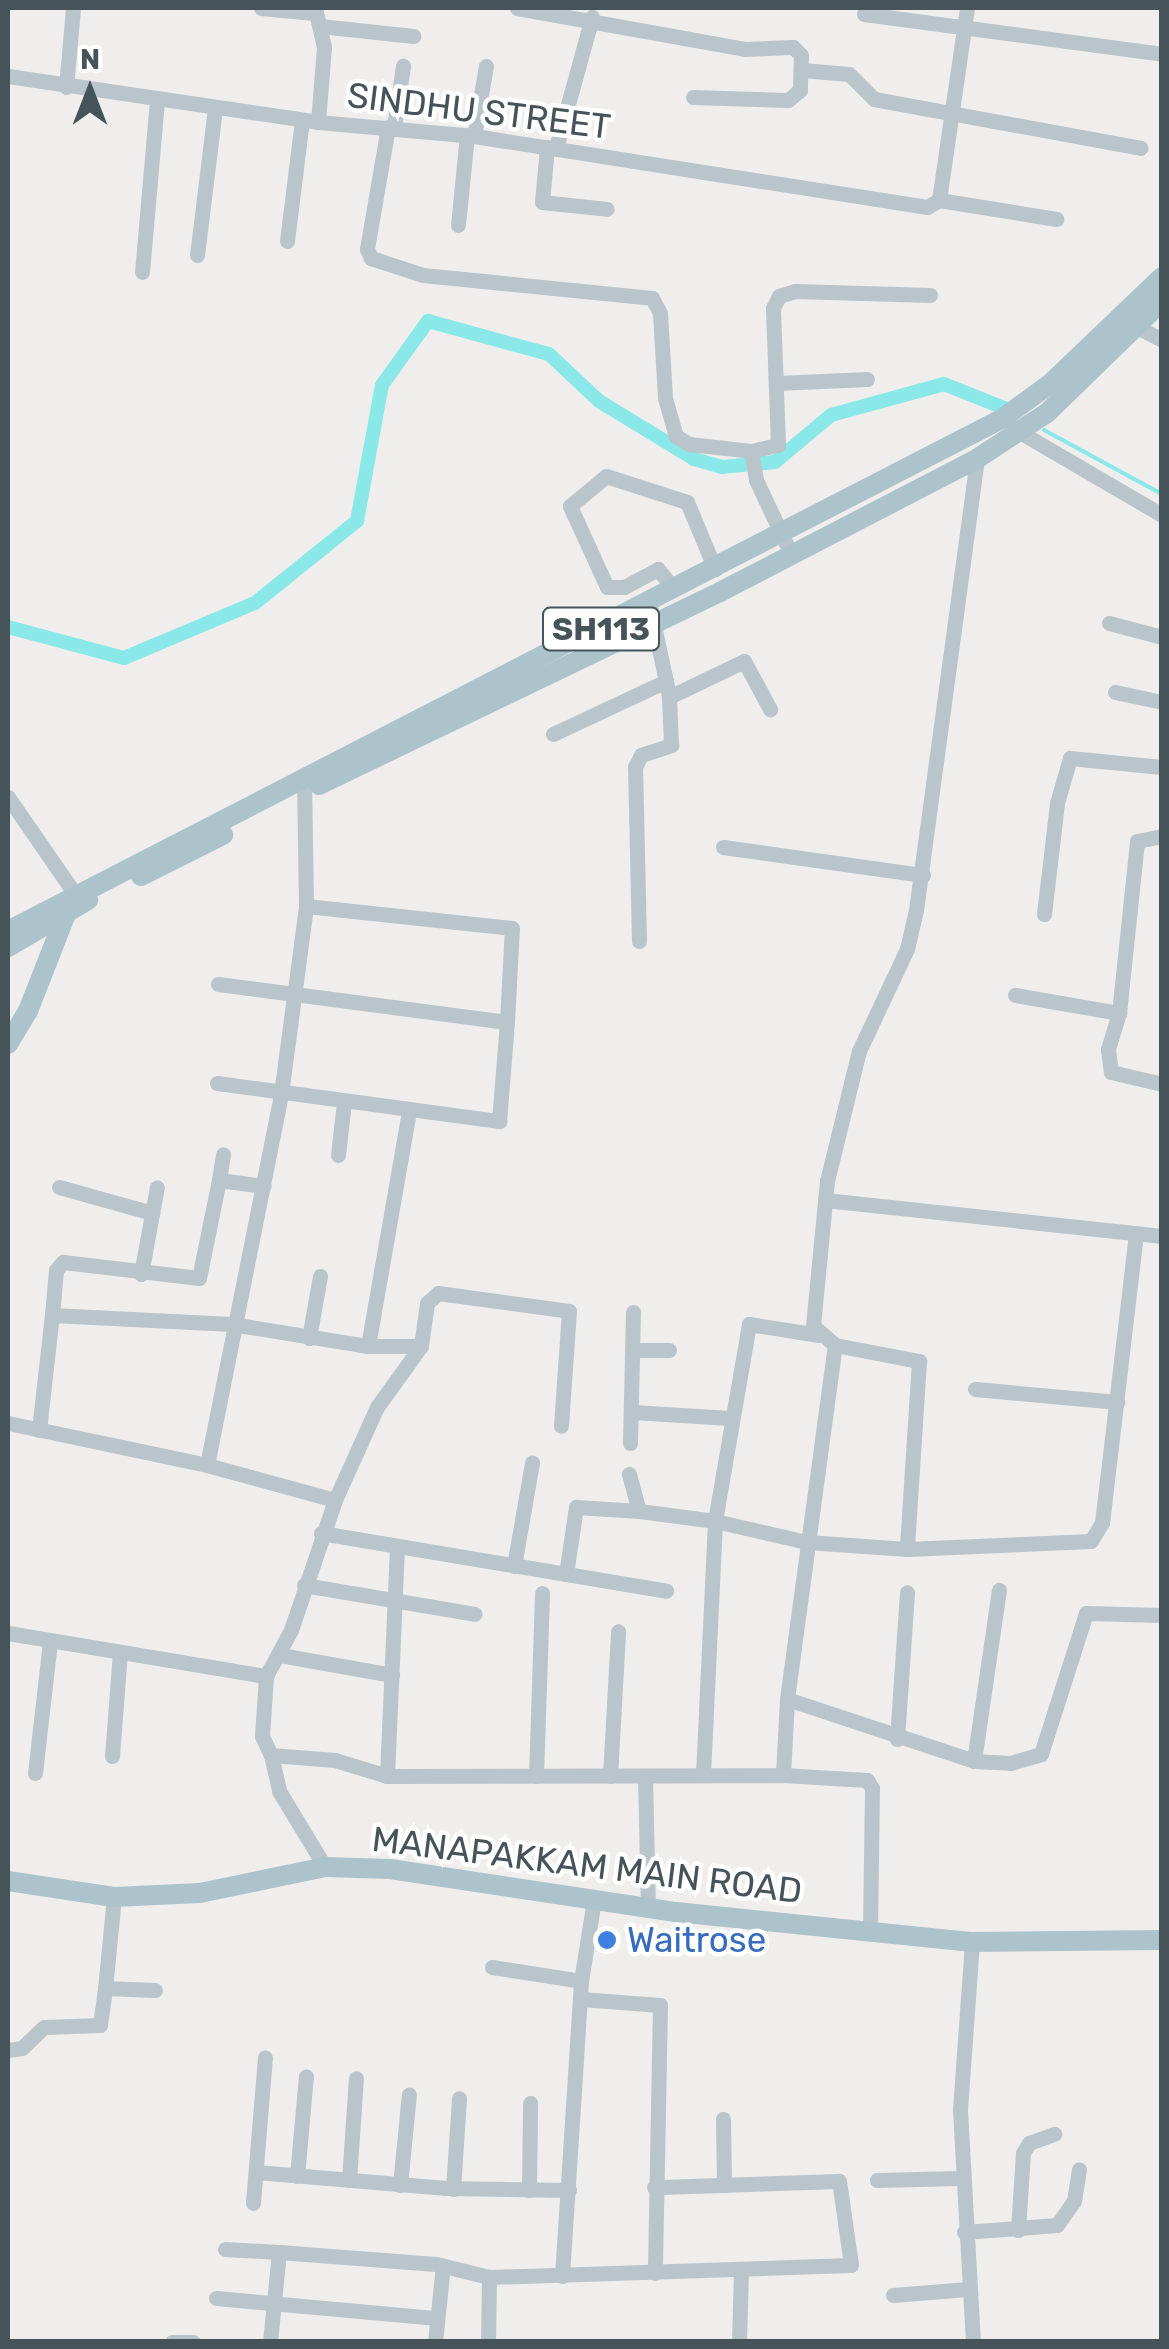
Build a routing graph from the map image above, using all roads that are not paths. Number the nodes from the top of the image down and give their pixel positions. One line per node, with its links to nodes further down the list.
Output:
1 (73, 8): 15 (street)
2 (261, 8): 6 (street)
3 (517, 8): 7 (street)
4 (967, 8): 8 (street)
5 (864, 14): 8 (street)
6 (316, 16): 9 (street); 20 (street)
7 (592, 18): 13 (street); 23 (street)
8 (964, 29): 10 (street); 19 (street)
9 (413, 36)
10 (1162, 54)
11 (403, 66): 21 (street)
12 (486, 66): 22 (street)
13 (802, 70): 16 (street); 19 (street)
14 (8, 76): 15 (street, SINDHU STREET)
15 (66, 87): 17 (street, SINDHU STREET)
16 (693, 96)
17 (157, 100): 18 (street, SINDHU STREET); 31 (street)
18 (215, 108): 20 (street, SINDHU STREET); 30 (street)
19 (950, 116): 24 (street); 25 (street)
20 (310, 121): 21 (street, SINDHU STREET); 29 (street)
21 (391, 127): 22 (street, SINDHU STREET); 40 (street)
22 (471, 135): 23 (street, SINDHU STREET); 28 (street)
23 (552, 148): 25 (street, SINDHU STREET); 26 (street)
24 (1140, 148)
25 (939, 200): 27 (street, SINDHU STREET)
26 (607, 209)
27 (1056, 218)
28 (458, 225)
29 (287, 241)
30 (196, 255)
31 (142, 272)
32 (1162, 277): 39 (main road, SH113)
33 (930, 295): 38 (street)
34 (1162, 301): 35 (main road, SH113)
35 (1137, 327): 36 (street); 39 (main road, SH113)
36 (1162, 340)
37 (867, 379): 38 (street)
38 (777, 383): 40 (street)
39 (1011, 426): 41 (main road, SH113); 42 (street); 43 (main road, SH113)
40 (751, 454): 43 (street)
41 (977, 458): 44 (main road, SH113); 61 (street)
42 (1162, 515)
43 (783, 531): 44 (street); 45 (main road, SH113)
44 (790, 552): 48 (main road, SH113)
45 (715, 569): 46 (main road, SH113); 46 (street)
46 (674, 589): 47 (main road, SH113)
47 (649, 602): 48 (street); 57 (main road, SH113)
48 (654, 623): 51 (street); 57 (main road, SH113)
49 (1109, 624): 50 (street)
50 (1162, 637)
51 (668, 689): 54 (street); 55 (street); 67 (street)
52 (1115, 692): 53 (street)
53 (1162, 702)
54 (770, 709)
55 (552, 734)
56 (1162, 767): 64 (street)
57 (304, 785): 62 (main road, SH113); 63 (street); 65 (main road, SH113)
58 (8, 796): 62 (street)
59 (1162, 836): 72 (street)
60 (723, 846): 61 (street)
61 (923, 874): 86 (street)
62 (75, 894): 65 (main road); 66 (main road, SH113)
63 (306, 906): 70 (street); 73 (street)
64 (1044, 914)
65 (66, 915): 68 (main road, SH113); 74 (main road)
66 (8, 931)
67 (639, 941)
68 (8, 947)
69 (218, 984): 70 (street)
70 (290, 990): 73 (street); 77 (street)
71 (1015, 995): 72 (street)
72 (1120, 1013): 76 (street)
73 (507, 1022): 79 (street)
74 (8, 1044)
75 (217, 1082): 77 (street)
76 (1162, 1084)
77 (281, 1094): 78 (street); 85 (street)
78 (344, 1102): 79 (street); 81 (street)
79 (410, 1110): 98 (street)
80 (223, 1154): 82 (street)
81 (338, 1155)
82 (219, 1180): 85 (street); 90 (street)
83 (59, 1186): 87 (street)
84 (157, 1186): 87 (street)
85 (264, 1186): 94 (street)
86 (825, 1200): 88 (street); 95 (street)
87 (152, 1213): 90 (street)
88 (1136, 1234): 89 (street); 103 (street)
89 (1162, 1236)
90 (141, 1274): 93 (street)
91 (320, 1276): 96 (street)
92 (634, 1312): 100 (street)
93 (52, 1315): 94 (street); 108 (street)
94 (232, 1324): 96 (street); 111 (street)
95 (820, 1335): 97 (street); 105 (street)
96 (309, 1338): 98 (street)
97 (835, 1345): 117 (street); 119 (street)
98 (368, 1346): 99 (street)
99 (420, 1346): 107 (street); 113 (street)
100 (633, 1350): 101 (street); 104 (street)
101 (669, 1350)
102 (975, 1388): 103 (street)
103 (1116, 1402): 119 (street)
104 (632, 1412): 105 (street); 109 (street)
105 (730, 1418): 115 (street)
106 (8, 1423): 108 (street)
107 (561, 1426)
108 (38, 1430): 111 (street)
109 (630, 1443)
110 (532, 1463): 120 (street)
111 (207, 1466): 113 (street)
112 (630, 1474): 114 (street)
113 (335, 1500): 116 (street)
114 (639, 1511): 115 (street); 121 (street)
115 (715, 1521): 117 (street); 144 (street)
116 (321, 1533): 118 (street); 122 (street)
117 (807, 1542): 119 (street); 137 (street)
118 (397, 1546): 120 (street); 127 (street)
119 (907, 1549)
120 (514, 1566): 121 (street)
121 (566, 1574): 124 (street)
122 (304, 1585): 127 (street); 134 (street)
123 (999, 1590): 141 (street)
124 (666, 1592)
125 (907, 1592): 138 (street)
126 (542, 1593): 146 (street)
127 (394, 1600): 128 (street); 136 (street)
128 (475, 1614)
129 (1162, 1615): 141 (street)
130 (618, 1631): 147 (street)
131 (8, 1633): 132 (street)
132 (50, 1640): 133 (street); 142 (street)
133 (120, 1653): 135 (street); 139 (street)
134 (280, 1655): 135 (street); 136 (street)
135 (266, 1676): 140 (street)
136 (392, 1676): 145 (street)
137 (787, 1699): 138 (street); 143 (street)
138 (897, 1738): 141 (street)
139 (112, 1756)
140 (271, 1756): 145 (street); 149 (street)
141 (974, 1761)
142 (34, 1772)
143 (783, 1774): 144 (street); 154 (street)
144 (703, 1775): 148 (street)
145 (388, 1776): 146 (street)
146 (536, 1776): 147 (street)
147 (610, 1776): 148 (street)
148 (645, 1776): 153 (street)
149 (325, 1867): 151 (main road, MANAPAKKAM MAIN ROAD); 152 (main road, MANAPAKKAM MAIN ROAD)
150 (8, 1881): 151 (main road, MANAPAKKAM MAIN ROAD)
151 (114, 1897): 159 (street)
152 (594, 1900): 153 (main road, MANAPAKKAM MAIN ROAD); 158 (street)
153 (648, 1907): 154 (main road, MANAPAKKAM MAIN ROAD)
154 (870, 1932): 156 (main road, MANAPAKKAM MAIN ROAD)
155 (1162, 1940): 156 (main road, MANAPAKKAM MAIN ROAD)
156 (972, 1942): 174 (street)
157 (492, 1967): 158 (street)
158 (581, 1981): 161 (street)
159 (105, 1988): 160 (street); 162 (street)
160 (155, 1990)
161 (580, 2000): 179 (street); 182 (street)
162 (8, 2050)
163 (265, 2057): 172 (street)
164 (306, 2076): 173 (street)
165 (356, 2078): 175 (street)
166 (409, 2094): 177 (street)
167 (459, 2098): 180 (street)
168 (530, 2103): 181 (street)
169 (724, 2120): 178 (street)
170 (1054, 2134): 184 (street)
171 (1078, 2169): 184 (street)
172 (256, 2172): 173 (street); 183 (street)
173 (297, 2176): 175 (street)
174 (962, 2178): 176 (street); 185 (street)
175 (350, 2180): 177 (street)
176 (877, 2180)
177 (400, 2184): 180 (street)
178 (724, 2184): 179 (street); 189 (street)
179 (654, 2186): 190 (street)
180 (453, 2188): 181 (street)
181 (529, 2190): 182 (street)
182 (569, 2190): 191 (street)
183 (254, 2202)
184 (1018, 2230): 185 (street)
185 (964, 2232): 193 (street)
186 (225, 2249): 187 (street)
187 (279, 2252): 188 (street); 196 (street)
188 (443, 2265): 192 (street); 197 (street)
189 (742, 2269): 190 (street); 204 (street)
190 (655, 2273): 191 (street)
191 (562, 2276): 192 (street)
192 (489, 2277): 203 (street)
193 (968, 2289): 194 (street); 198 (street)
194 (894, 2295)
195 (216, 2298): 196 (street)
196 (274, 2304): 197 (street); 201 (street)
197 (437, 2318): 202 (street)
198 (973, 2340)
199 (172, 2342): 200 (street)
200 (193, 2342)
201 (270, 2342)
202 (434, 2342)
203 (488, 2342)
204 (739, 2342)

